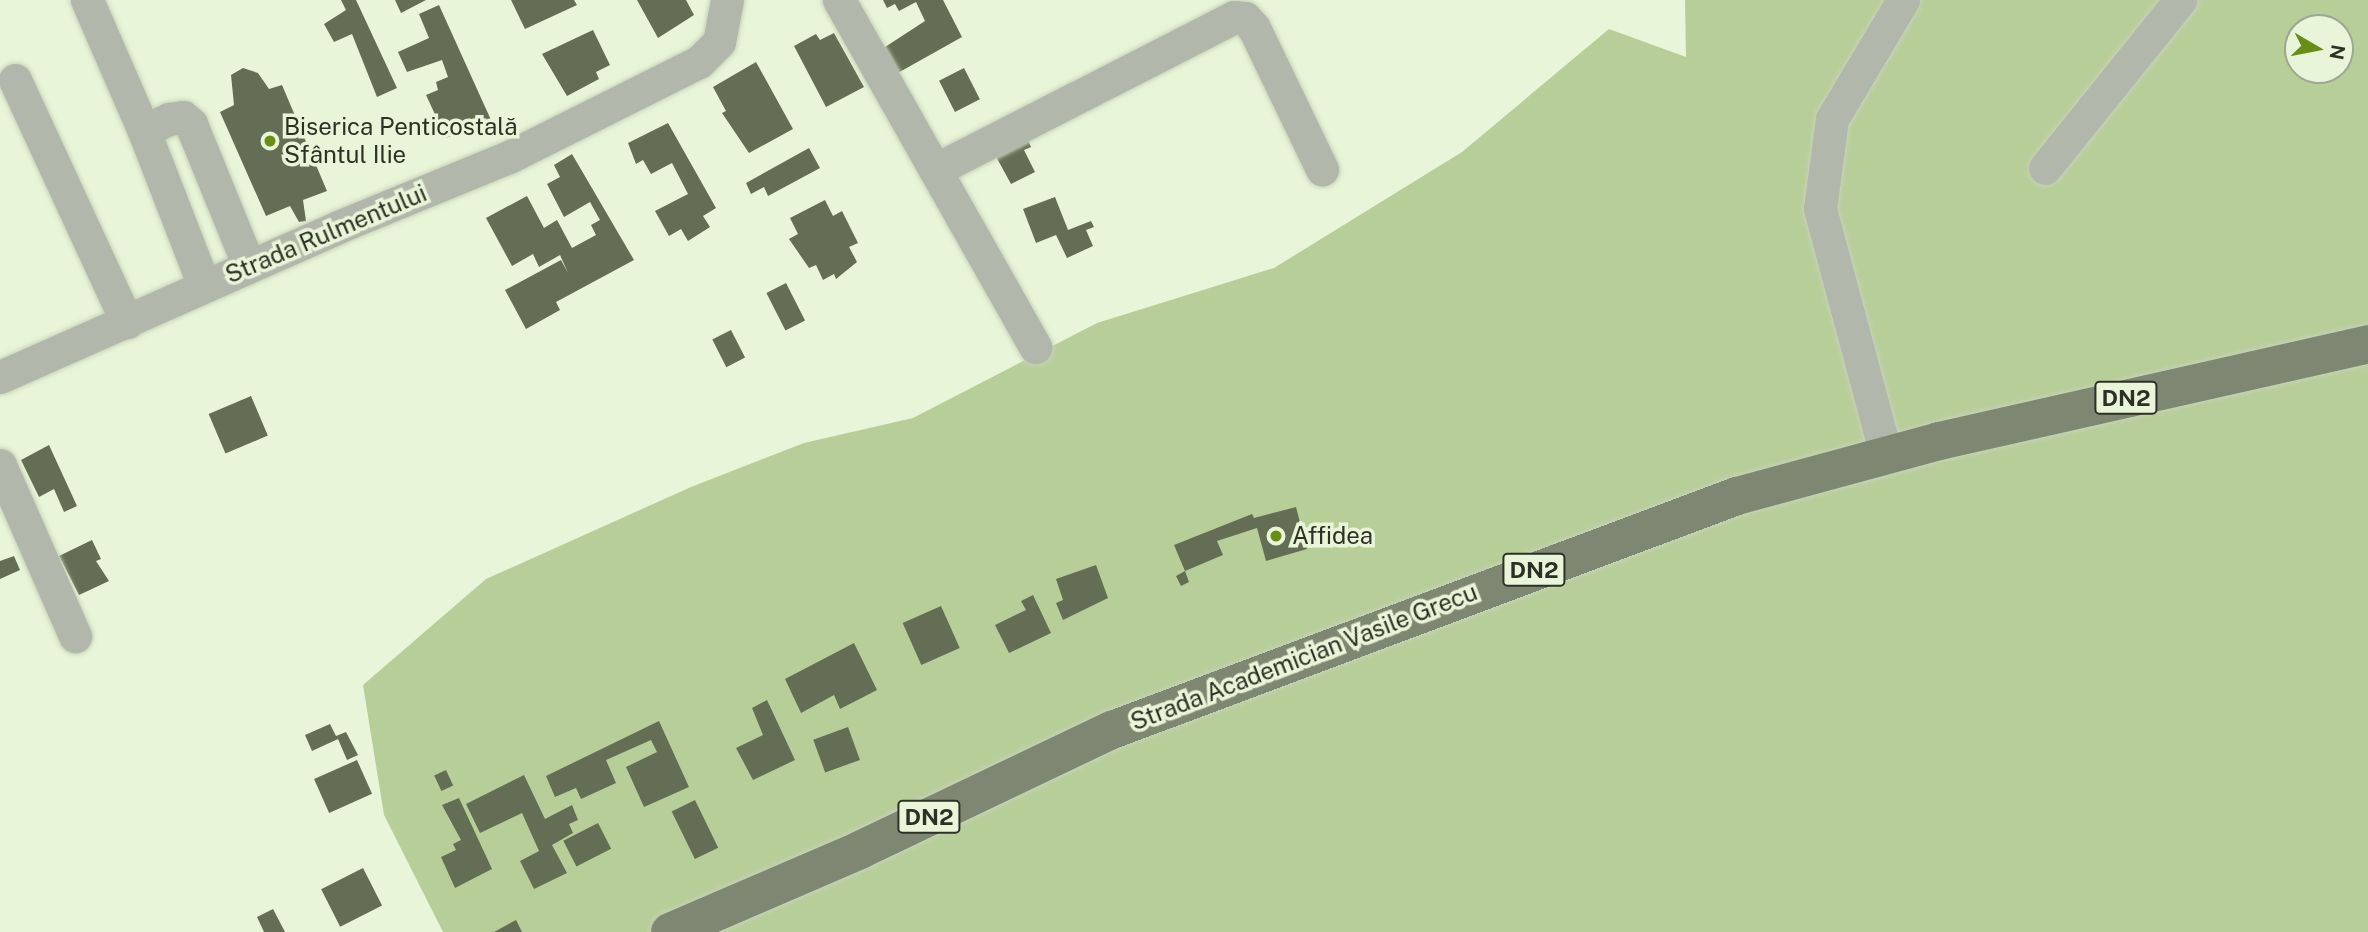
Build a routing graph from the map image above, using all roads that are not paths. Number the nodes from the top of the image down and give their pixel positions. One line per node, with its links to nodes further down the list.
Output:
1 (87, 0): 7 (street)
2 (727, 0): 11 (street, Strada Rulmentului)
3 (839, 0): 10 (street)
4 (1903, 0): 17 (street)
5 (2180, 0): 8 (street)
6 (15, 79): 13 (street)
7 (144, 131): 11 (street); 12 (street)
8 (2045, 168)
9 (1322, 169): 10 (street)
10 (935, 170): 15 (street)
11 (249, 266): 12 (street, Strada Rulmentului)
12 (204, 286): 13 (street, Strada Rulmentului)
13 (127, 322): 16 (street, Strada Rulmentului)
14 (2368, 344): 17 (main road, Strada Academician Vasile Grecu / DN2)
15 (1035, 347)
16 (0, 377)
17 (1886, 455): 20 (main road, Strada Academician Vasile Grecu / DN2)
18 (0, 465): 19 (street)
19 (75, 636)
20 (670, 932)

